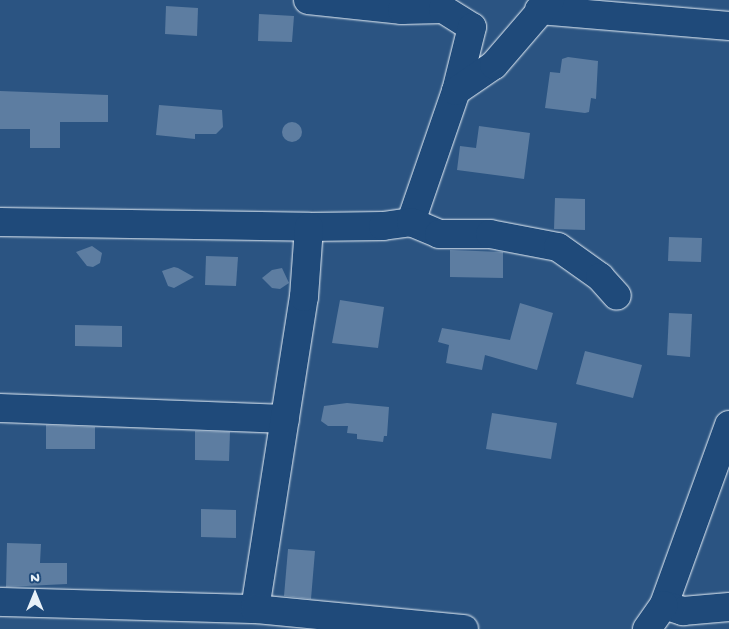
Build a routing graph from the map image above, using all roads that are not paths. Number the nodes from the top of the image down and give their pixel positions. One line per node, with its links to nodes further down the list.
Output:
1 (308, 0): 4 (street)
2 (544, 5): 3 (street); 4 (street)
3 (729, 26)
4 (456, 92): 6 (street)
5 (0, 222): 7 (street)
6 (411, 222): 7 (street); 8 (street)
7 (309, 227): 10 (street)
8 (617, 296)
9 (0, 408): 10 (street)
10 (285, 419): 15 (street)
11 (729, 425): 13 (street)
12 (0, 602): 16 (street)
13 (664, 605): 14 (street); 18 (street)
14 (729, 607)
15 (255, 609): 16 (street); 17 (street)
16 (212, 618)
17 (464, 629)
18 (647, 629)

